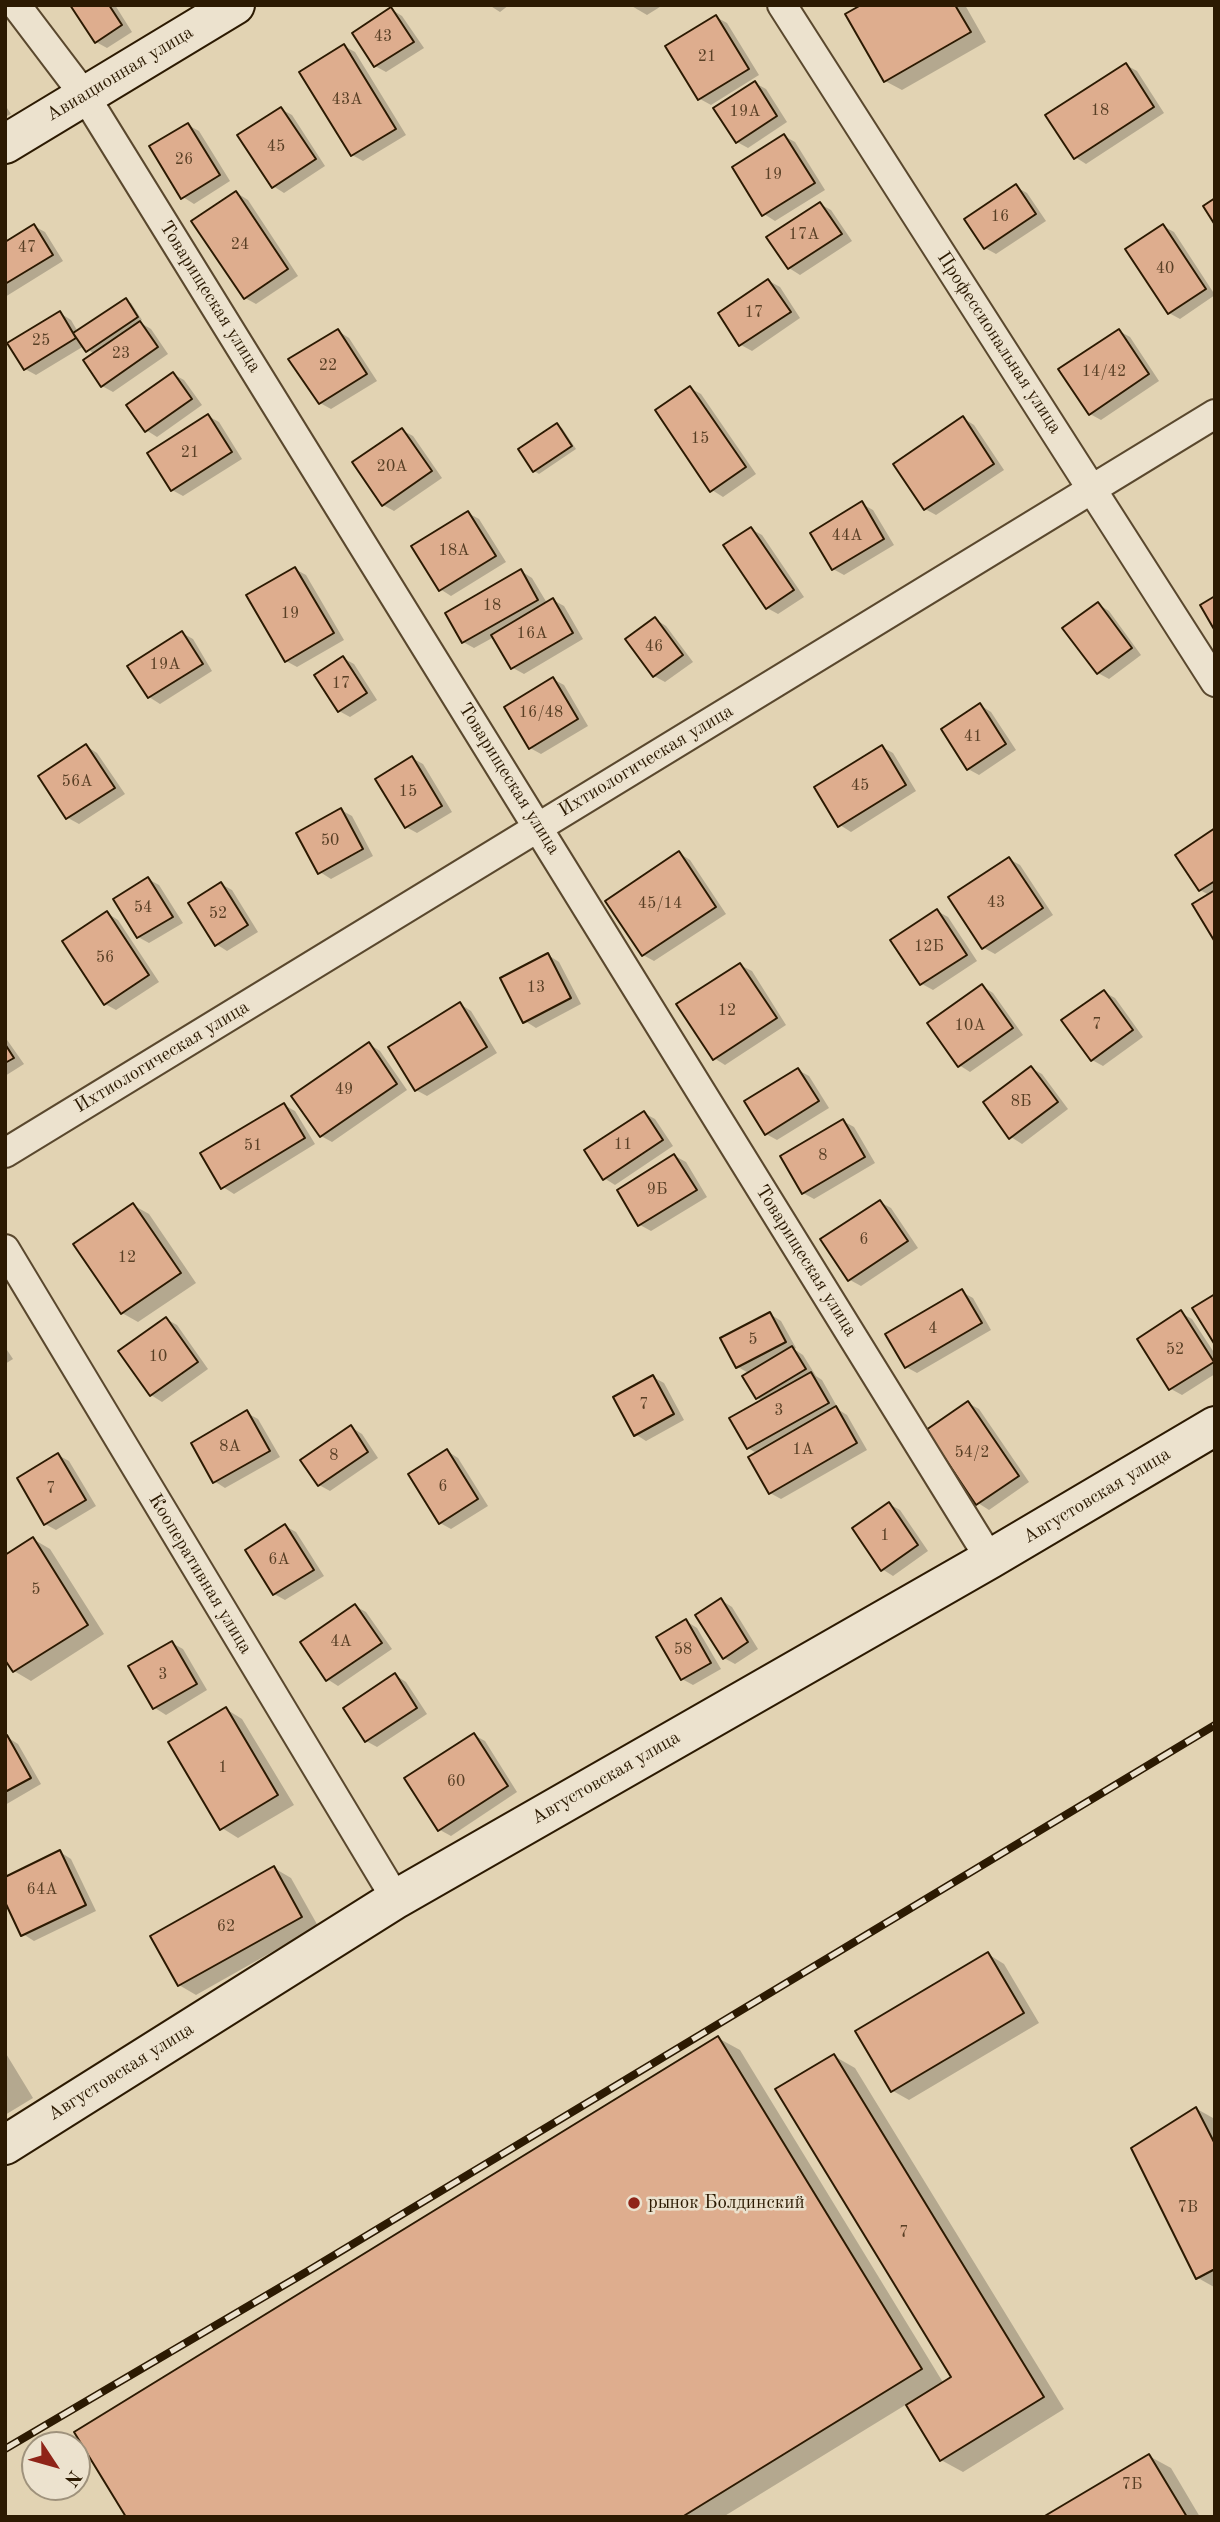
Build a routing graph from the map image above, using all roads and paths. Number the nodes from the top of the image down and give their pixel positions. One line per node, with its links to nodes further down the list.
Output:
1 (16, 5): 4 (street, Товарищеская улица)
2 (234, 5): 4 (street, Авиационная улица)
3 (782, 5): 7 (street, Профессиональная улица)
4 (85, 96): 5 (street, Авиационная улица); 9 (street, Товарищеская улица)
5 (5, 144)
6 (1215, 414): 7 (street, Ихтиологическая улица)
7 (1092, 489): 8 (street, Профессиональная улица); 9 (street, Ихтиологическая улица)
8 (1215, 682)
9 (538, 827): 10 (street, Ихтиологическая улица); 13 (street, Товарищеская улица)
10 (5, 1153)
11 (5, 1249): 14 (street, Кооперативная улица)
12 (1215, 1426): 13 (street, Августовская улица)
13 (990, 1559): 14 (street, Августовская улица)
14 (396, 1899): 15 (street, Августовская улица)
15 (5, 2145)

